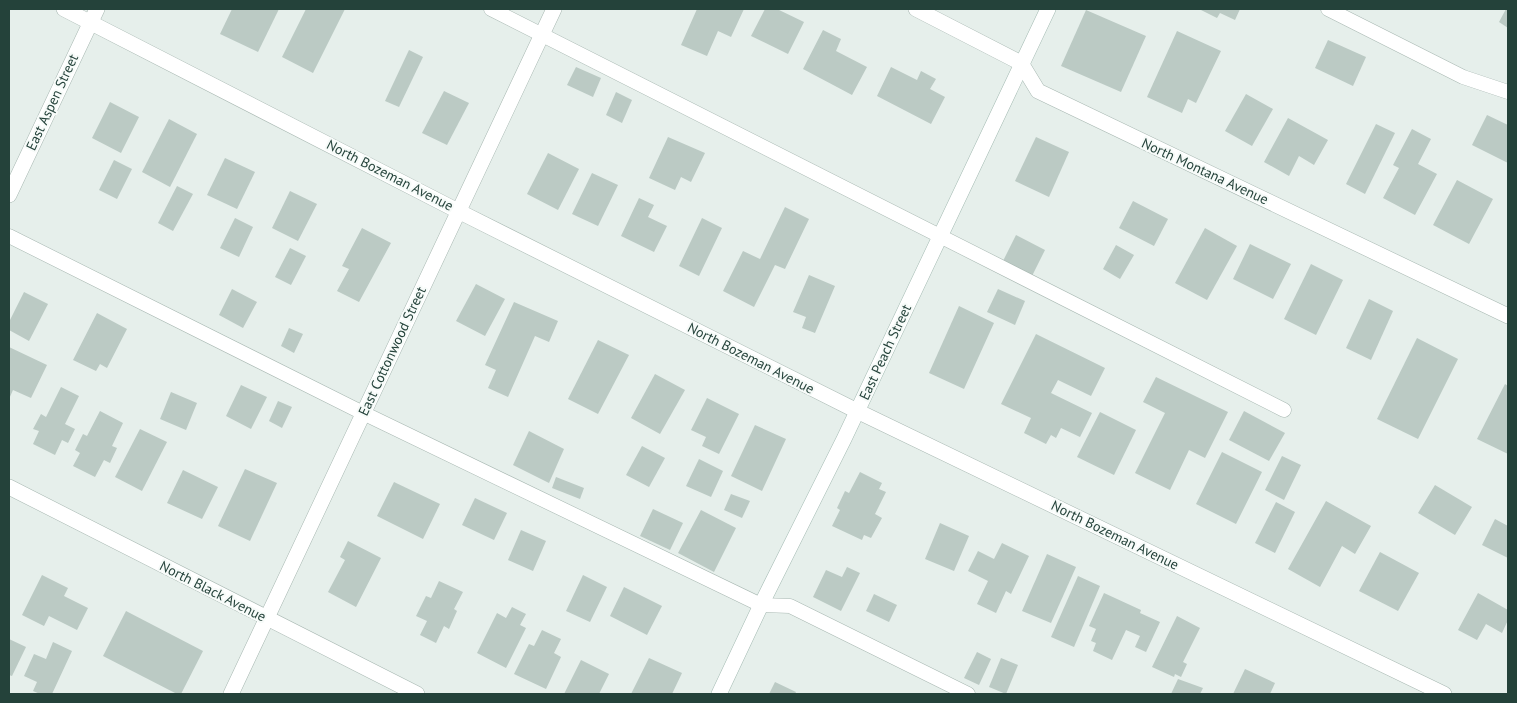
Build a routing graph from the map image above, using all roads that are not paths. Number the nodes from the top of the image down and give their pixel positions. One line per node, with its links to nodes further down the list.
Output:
1 (64, 9): 7 (street, North Bozeman Avenue)
2 (491, 9): 8 (lane)
3 (554, 9): 8 (street, East Cottonwood Street)
4 (916, 9): 9 (street)
5 (1048, 9): 9 (street, East Peach Street)
6 (1328, 9): 10 (lane)
7 (94, 15): 11 (street, East Aspen Street); 12 (street, North Bozeman Avenue)
8 (542, 34): 12 (street, East Cottonwood Street); 14 (lane)
9 (1021, 63): 14 (street, East Peach Street); 15 (street, North Montana Avenue)
10 (1508, 92)
11 (9, 195)
12 (458, 210): 17 (street, North Bozeman Avenue); 18 (street, East Cottonwood Street)
13 (9, 236): 18 (lane)
14 (940, 237): 16 (lane); 17 (street, East Peach Street)
15 (1508, 316)
16 (1284, 410)
17 (857, 411): 20 (street, East Peach Street); 26 (street, North Bozeman Avenue)
18 (363, 413): 20 (lane); 21 (street, East Cottonwood Street)
19 (9, 487): 21 (street, North Black Avenue)
20 (761, 605): 24 (street, East Peach Street); 25 (lane)
21 (266, 618): 22 (street, East Cottonwood Street); 23 (street, North Black Avenue)
22 (230, 694)
23 (417, 694)
24 (719, 694)
25 (968, 694)
26 (1444, 694)

